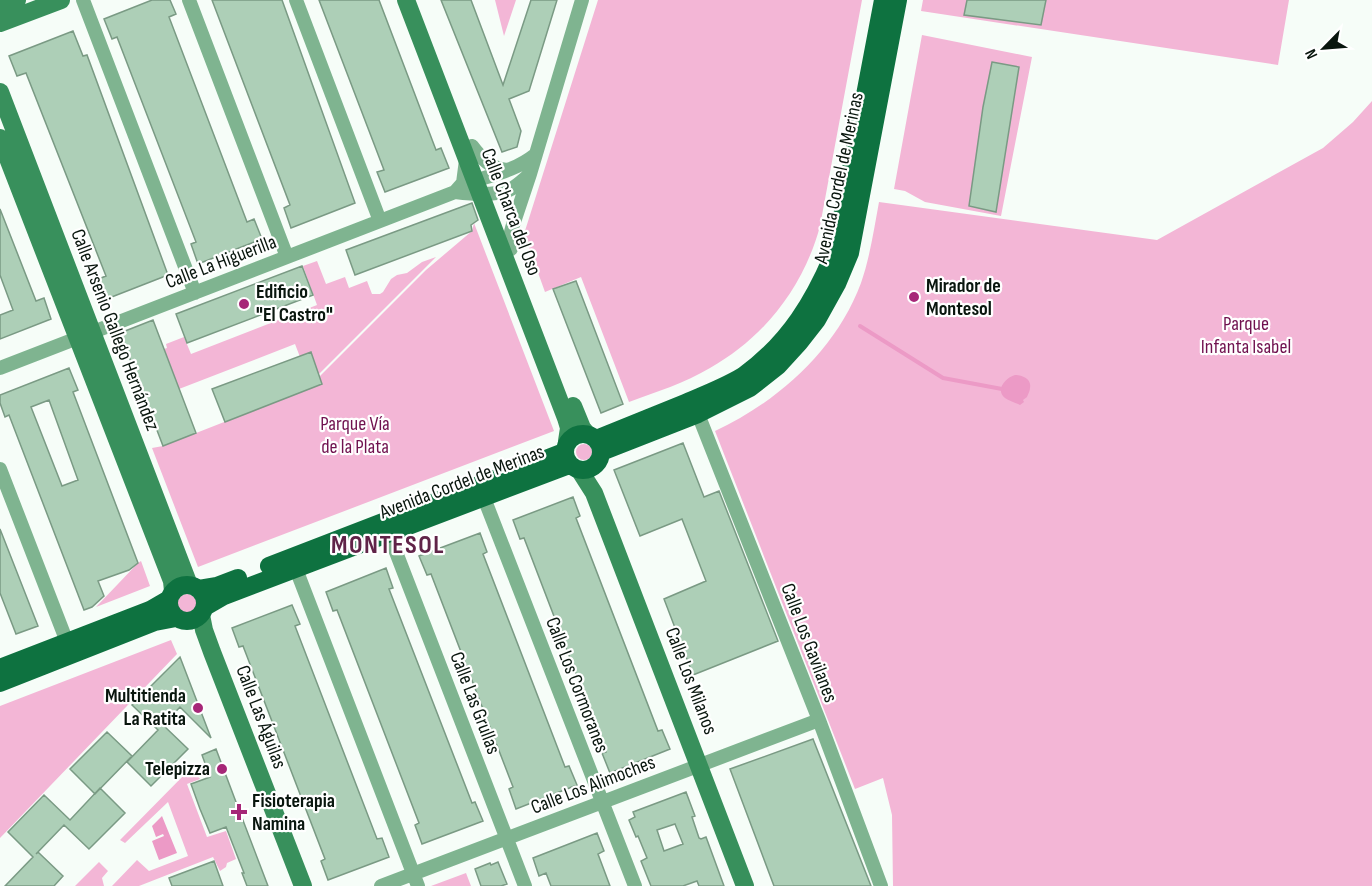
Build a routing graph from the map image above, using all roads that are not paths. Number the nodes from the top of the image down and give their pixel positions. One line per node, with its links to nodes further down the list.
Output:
1 (17, 0): 11 (main road)
2 (61, 0): 12 (main road)
3 (83, 0): 23 (street)
4 (189, 0): 22 (street)
5 (296, 0): 20 (street)
6 (406, 0): 15 (main road, Calle Charca del Oso)
7 (416, 0): 15 (main road, Calle Charca del Oso)
8 (582, 0): 16 (street)
9 (883, 0): 27 (main road, Avenida Cordel de Merinas)
10 (898, 0): 26 (main road, Avenida Cordel de Merinas)
11 (0, 7)
12 (0, 23)
13 (0, 92): 14 (main road, Calle Arsenio Gallego Hernández)
14 (6, 146): 24 (main road, Calle Arsenio Gallego Hernández)
15 (469, 151): 17 (street); 19 (main road, Calle Charca del Oso)
16 (534, 155): 17 (street); 18 (street)
17 (512, 170): 19 (street)
18 (530, 174): 19 (street); 21 (street)
19 (475, 191): 20 (street, Calle La Higuerilla); 21 (main road, Calle Charca del Oso); 27 (main road, Calle Charca del Oso)
20 (380, 220): 22 (street, Calle La Higuerilla)
21 (511, 249): 27 (main road, Calle Charca del Oso)
22 (287, 257): 23 (street, Calle La Higuerilla)
23 (195, 293): 24 (street, Calle La Higuerilla)
24 (85, 335): 25 (street, Calle La Higuerilla); 32 (main road, Calle Arsenio Gallego Hernández)
25 (0, 368)
26 (698, 414): 27 (main road, Avenida Cordel de Merinas); 37 (street, Calle Los Gavilanes)
27 (582, 453): 29 (main road, Avenida Cordel de Merinas); 32 (main road, Avenida Cordel de Merinas); 38 (main road, Calle Los Milanos)
28 (0, 469): 34 (street)
29 (484, 498): 30 (main road, Avenida Cordel de Merinas); 39 (street, Calle Los Cormoranes)
30 (389, 534): 31 (main road, Avenida Cordel de Merinas); 40 (street, Calle Las Grullas)
31 (296, 569): 33 (main road, Avenida Cordel de Merinas); 41 (street)
32 (182, 591): 33 (main road); 33 (main road); 34 (main road, Avenida Cordel de Merinas)
33 (194, 618): 36 (main road, Avenida Cordel de Merinas); 42 (main road, Calle Las Águilas)
34 (67, 642): 35 (main road, Avenida Cordel de Merinas)
35 (0, 668)
36 (0, 683)
37 (819, 720): 38 (street, Calle Los Alimoches); 47 (street, Calle Los Gavilanes)
38 (699, 766): 39 (street, Calle Los Alimoches); 46 (main road, Calle Los Milanos)
39 (602, 803): 40 (street, Calle Los Alimoches); 45 (street, Calle Los Cormoranes)
40 (507, 838): 41 (street, Calle Los Alimoches); 44 (street, Calle Las Grullas)
41 (416, 880): 43 (street, Calle Los Alimoches)
42 (303, 886)
43 (381, 886)
44 (525, 886)
45 (634, 886)
46 (745, 886)
47 (881, 886)

